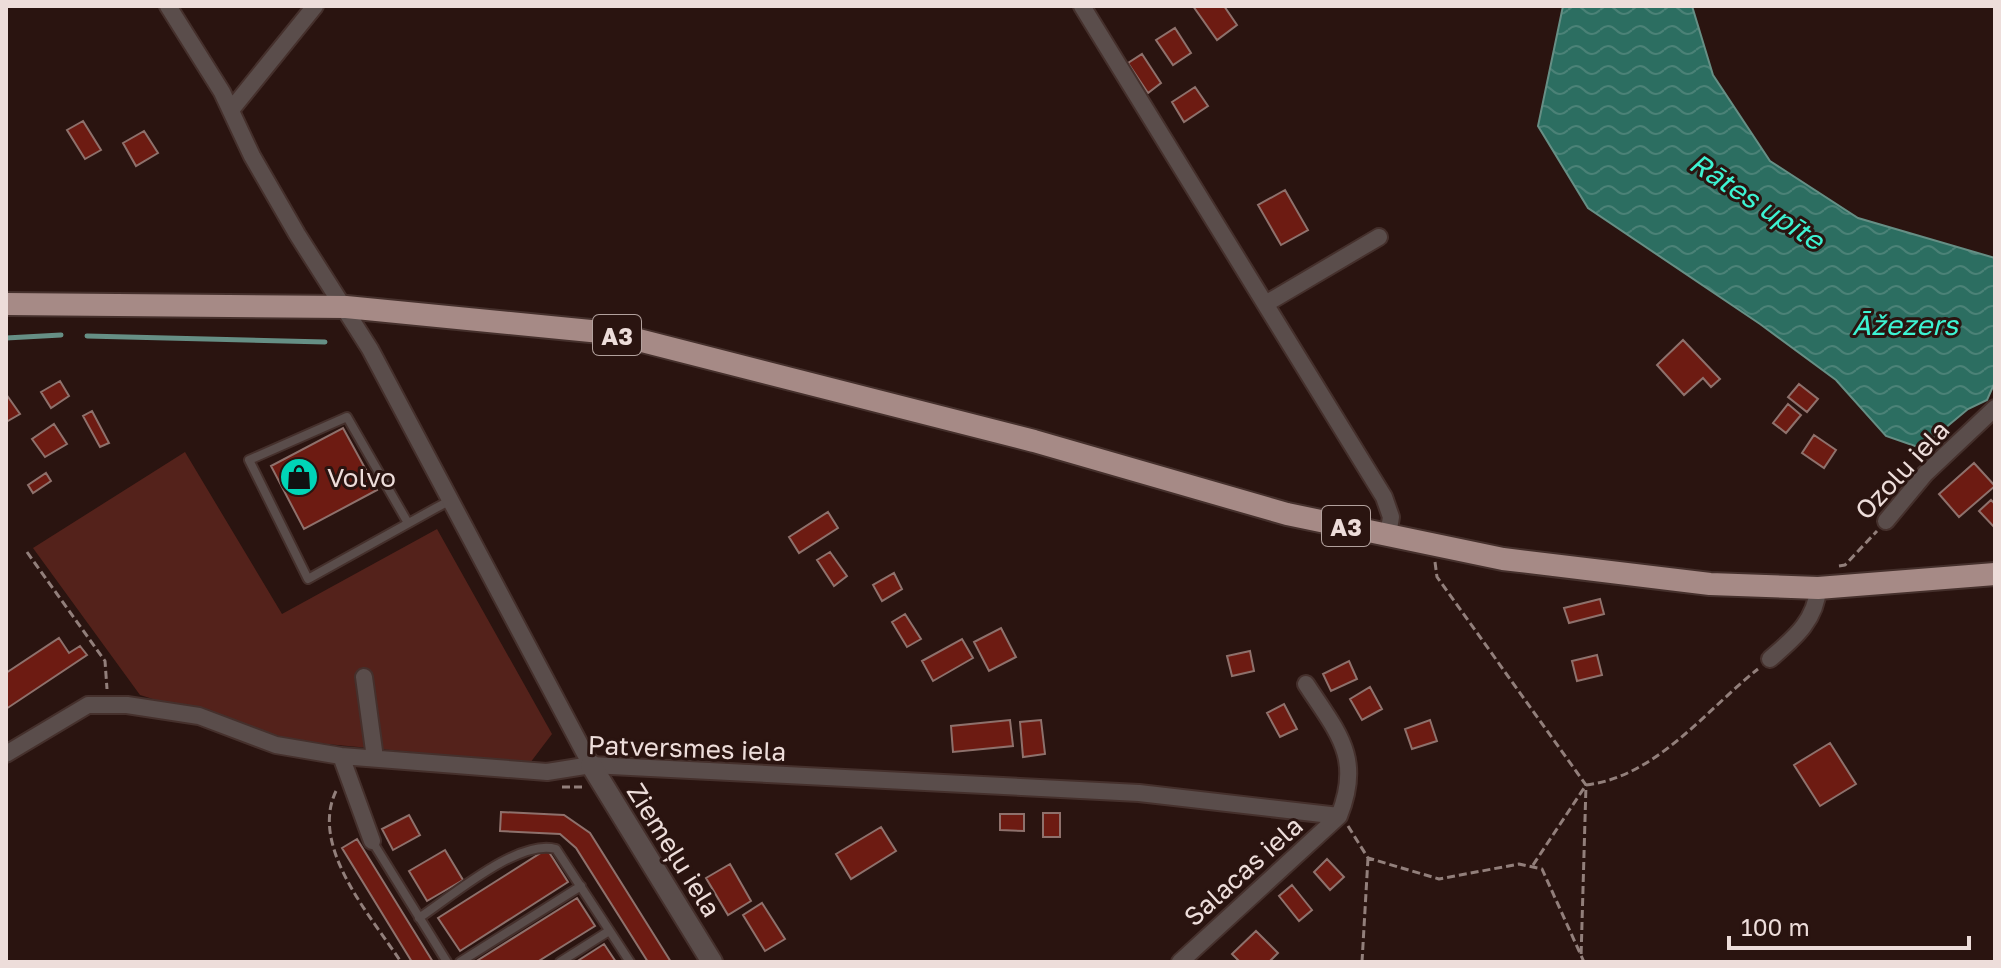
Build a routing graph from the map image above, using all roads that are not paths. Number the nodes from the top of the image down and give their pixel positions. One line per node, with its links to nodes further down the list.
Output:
1 (168, 6): 4 (street)
2 (315, 6): 4 (street)
3 (1082, 6): 6 (street)
4 (231, 110): 8 (street)
5 (1379, 237): 6 (street)
6 (1267, 303): 13 (street)
7 (6, 304): 8 (highway, A3)
8 (346, 307): 10 (street); 13 (highway, A3)
9 (1995, 408): 11 (street, Ozolu iela)
10 (449, 501): 12 (lane); 22 (street)
11 (1886, 521)
12 (408, 523): 12 (lane)
13 (1388, 535): 15 (highway, A3)
14 (1995, 574): 15 (highway, A3)
15 (1818, 588): 16 (street)
16 (1770, 659)
17 (364, 677): 20 (street)
18 (1306, 684): 23 (street)
19 (6, 754): 21 (street, Patversmes iela)
20 (375, 758): 21 (street, Patversmes iela); 22 (street, Patversmes iela)
21 (344, 762): 24 (street)
22 (591, 765): 23 (street, Patversmes iela); 32 (street, Ziemeļu iela)
23 (1339, 816): 33 (street, Salacas iela)
24 (372, 841): 26 (lane)
25 (581, 886): 26 (lane); 27 (lane); 29 (lane)
26 (419, 918): 28 (lane)
27 (609, 931): 30 (lane); 31 (lane)
28 (447, 962)
29 (460, 962)
30 (560, 962)
31 (630, 962)
32 (712, 962)
33 (1180, 962)

